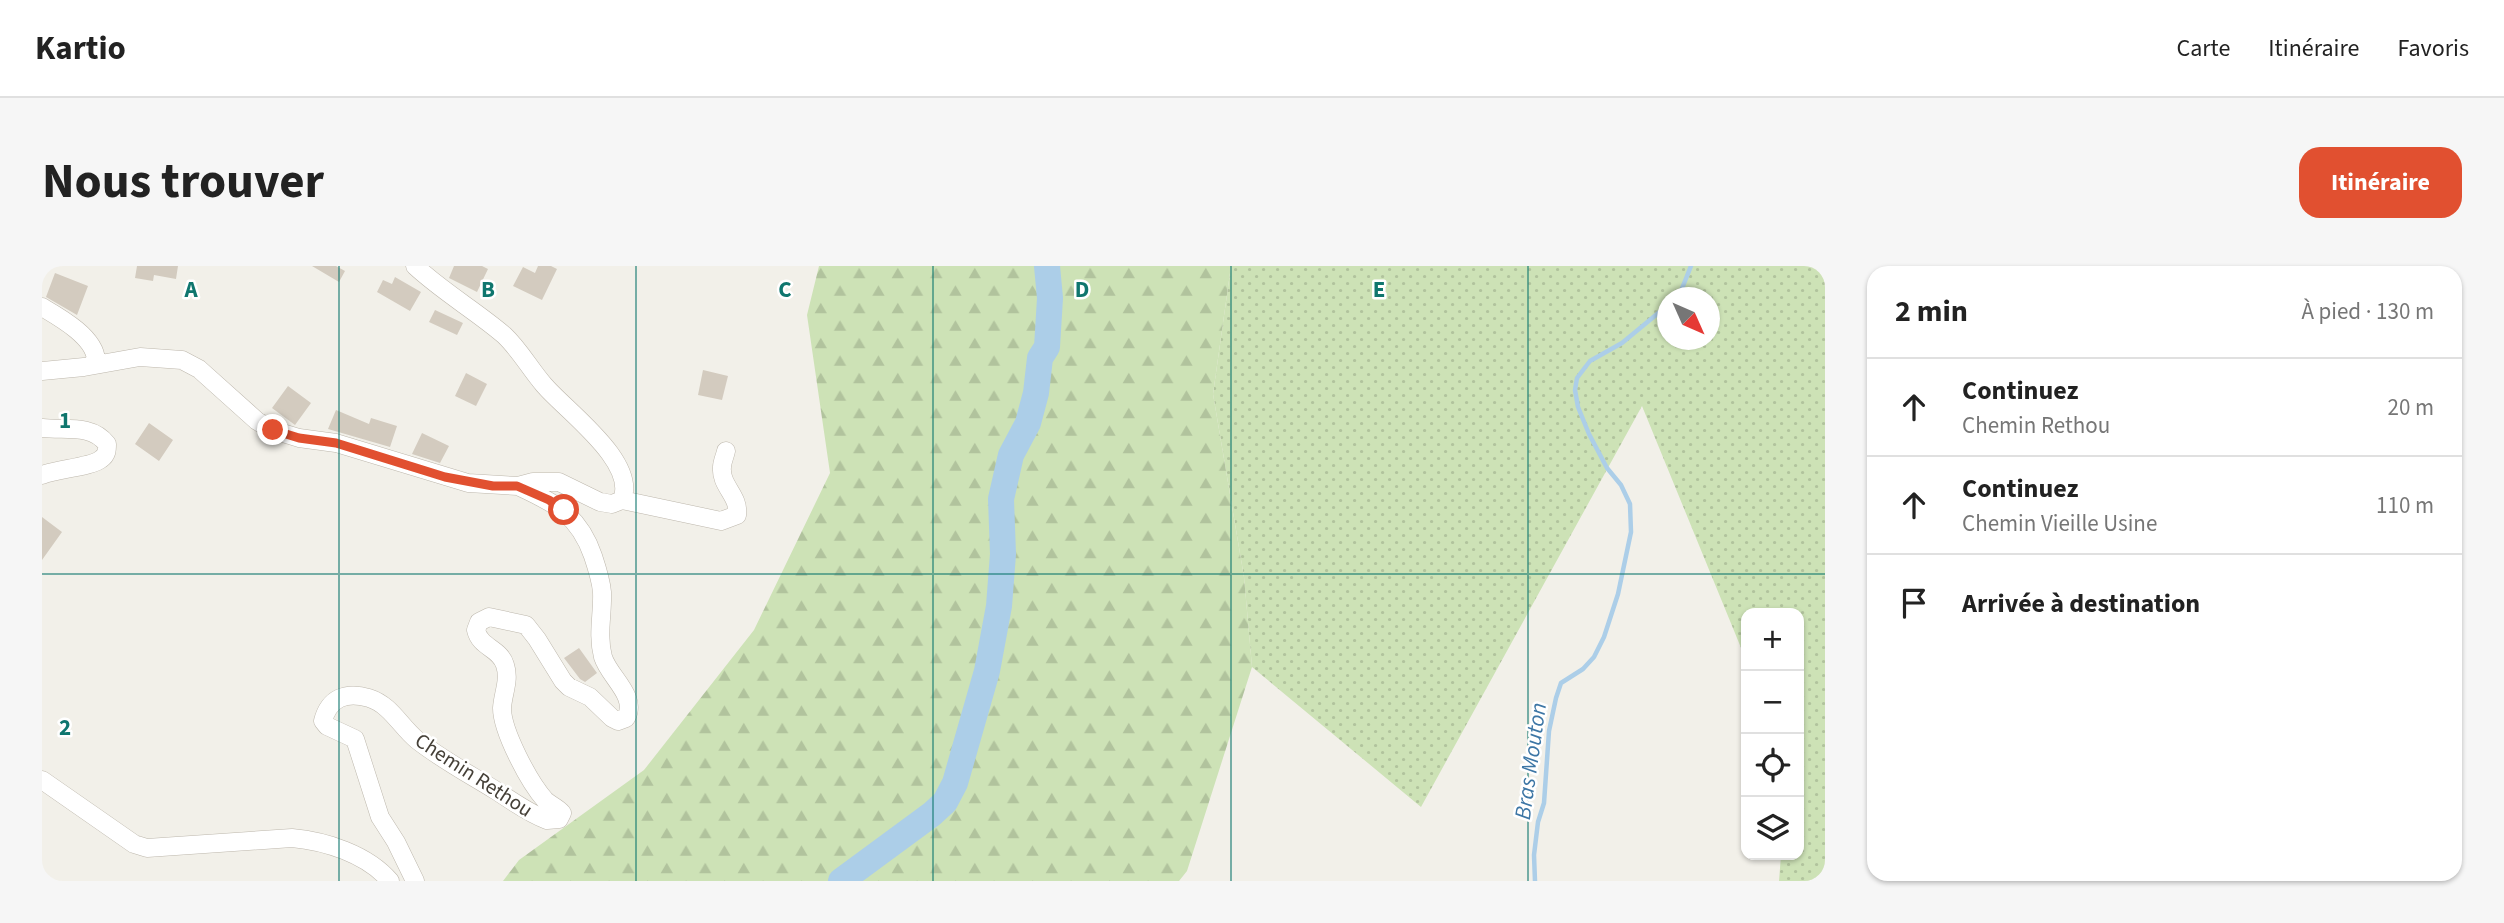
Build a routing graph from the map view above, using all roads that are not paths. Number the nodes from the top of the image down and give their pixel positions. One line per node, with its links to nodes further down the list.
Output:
1 (415, 266): 9 (street)
2 (42, 307): 3 (street)
3 (92, 364): 4 (street); 8 (street)
4 (42, 371)
5 (42, 428): 7 (street)
6 (726, 451): 9 (street)
7 (42, 475)
8 (517, 486): 9 (street); 12 (street, Chemin Rethou)
9 (622, 500)
10 (42, 780): 11 (street)
11 (390, 881)
12 (415, 881)

